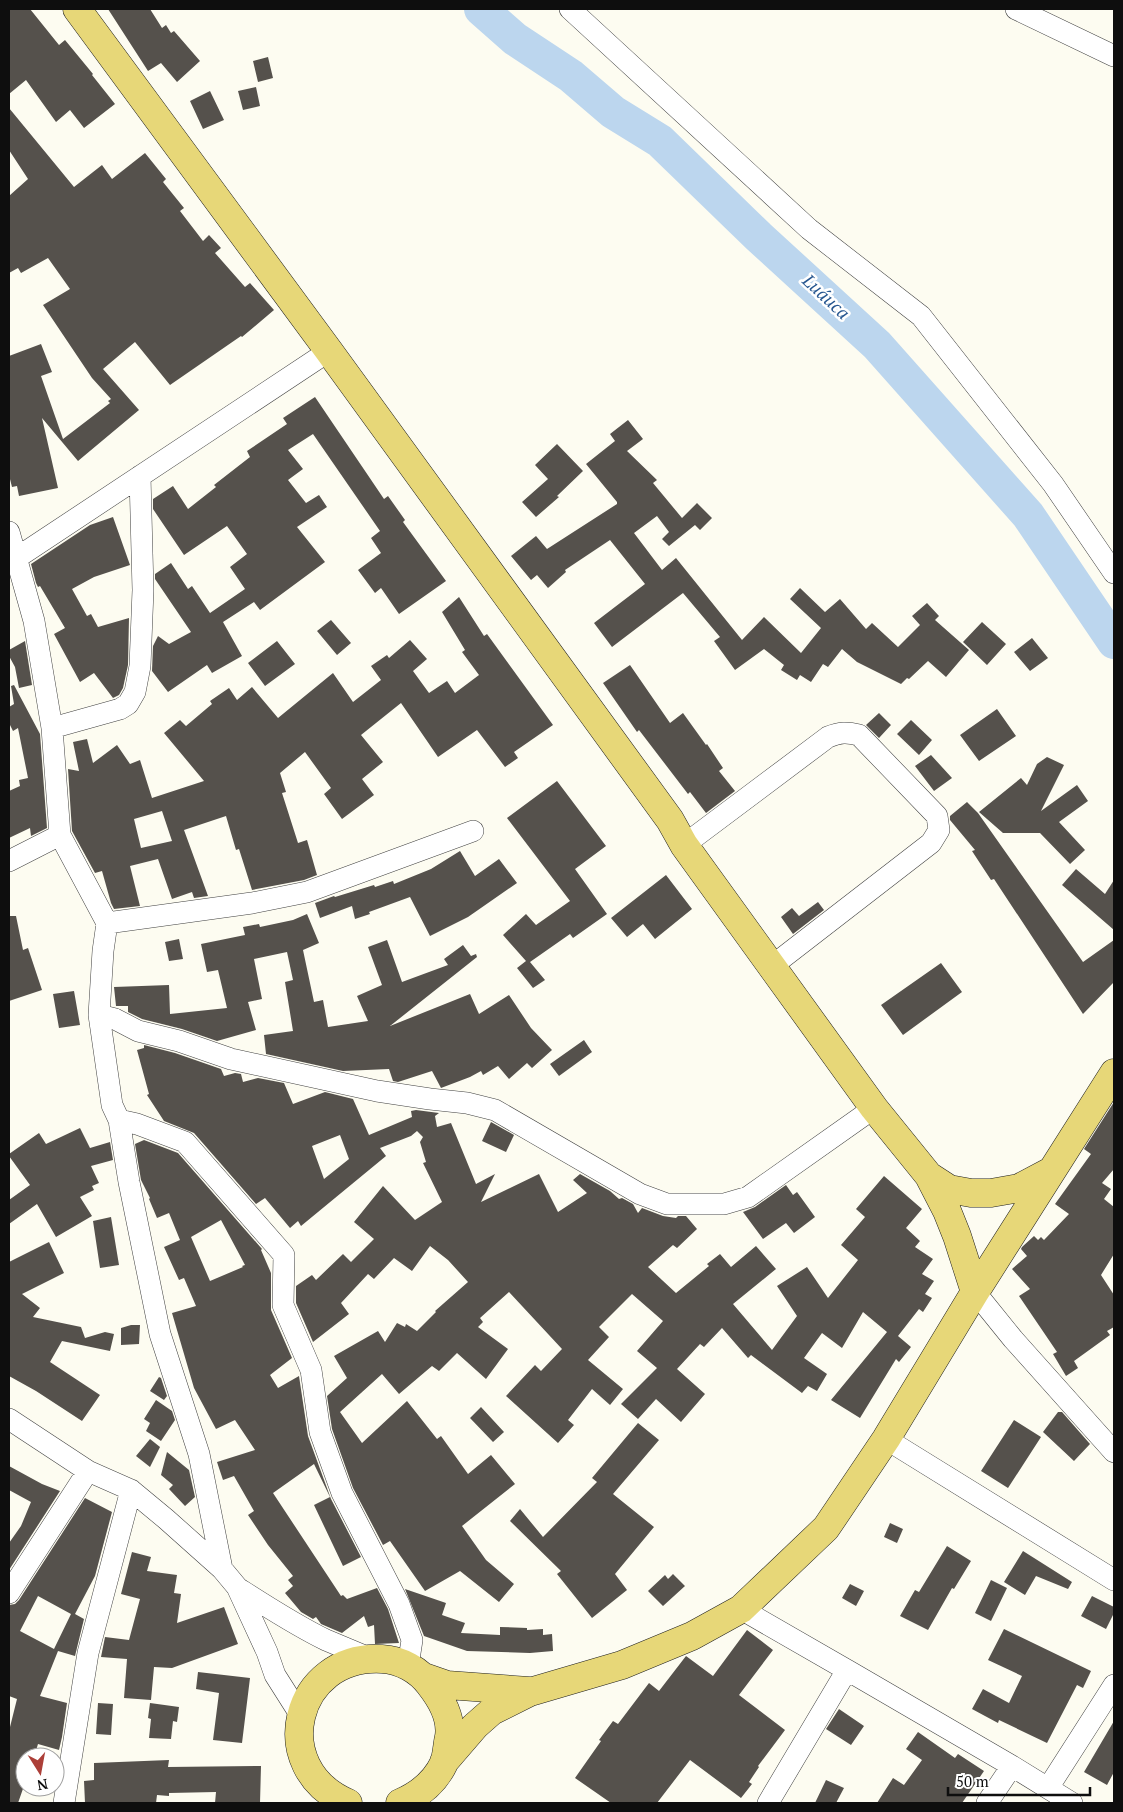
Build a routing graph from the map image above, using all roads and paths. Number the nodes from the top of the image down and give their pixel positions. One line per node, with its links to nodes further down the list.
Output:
1 (76, 9): 5 (main road)
2 (570, 9): 9 (street)
3 (1016, 9): 4 (street)
4 (1114, 56)
5 (329, 350): 6 (street); 13 (main road)
6 (140, 476): 8 (street); 10 (street)
7 (9, 532): 8 (street)
8 (13, 560): 10 (street)
9 (1114, 573)
10 (52, 728): 12 (street)
11 (473, 831): 15 (street)
12 (60, 835): 14 (street); 15 (street)
13 (684, 845): 16 (main road); 16 (street)
14 (9, 861)
15 (108, 923): 17 (street)
16 (772, 966): 19 (main road)
17 (99, 1016): 19 (street); 20 (street)
18 (1114, 1073): 21 (main road)
19 (874, 1108): 22 (main road)
20 (119, 1120): 29 (street); 36 (street)
21 (1052, 1170): 22 (main road); 23 (main road)
22 (929, 1176): 23 (main road)
23 (975, 1292): 25 (main road); 26 (street)
24 (9, 1419): 27 (street)
25 (886, 1439): 30 (street); 33 (main road)
26 (1114, 1452)
27 (88, 1472): 28 (street); 32 (street)
28 (131, 1490): 29 (street); 44 (street)
29 (222, 1570): 31 (street)
30 (1114, 1580)
31 (237, 1587): 34 (street); 39 (street)
32 (9, 1593)
33 (741, 1610): 35 (street); 38 (main road)
34 (369, 1658): 36 (main road); 39 (main road)
35 (846, 1670): 41 (street); 46 (street)
36 (416, 1671): 38 (main road); 40 (main road)
37 (1114, 1685): 42 (street)
38 (530, 1692): 40 (main road)
39 (301, 1716): 43 (main road)
40 (444, 1762): 45 (main road)
41 (1012, 1766): 42 (street); 47 (street)
42 (1048, 1788): 48 (street)
43 (339, 1801)
44 (64, 1803)
45 (400, 1803)
46 (768, 1803)
47 (987, 1803)
48 (1072, 1803)

